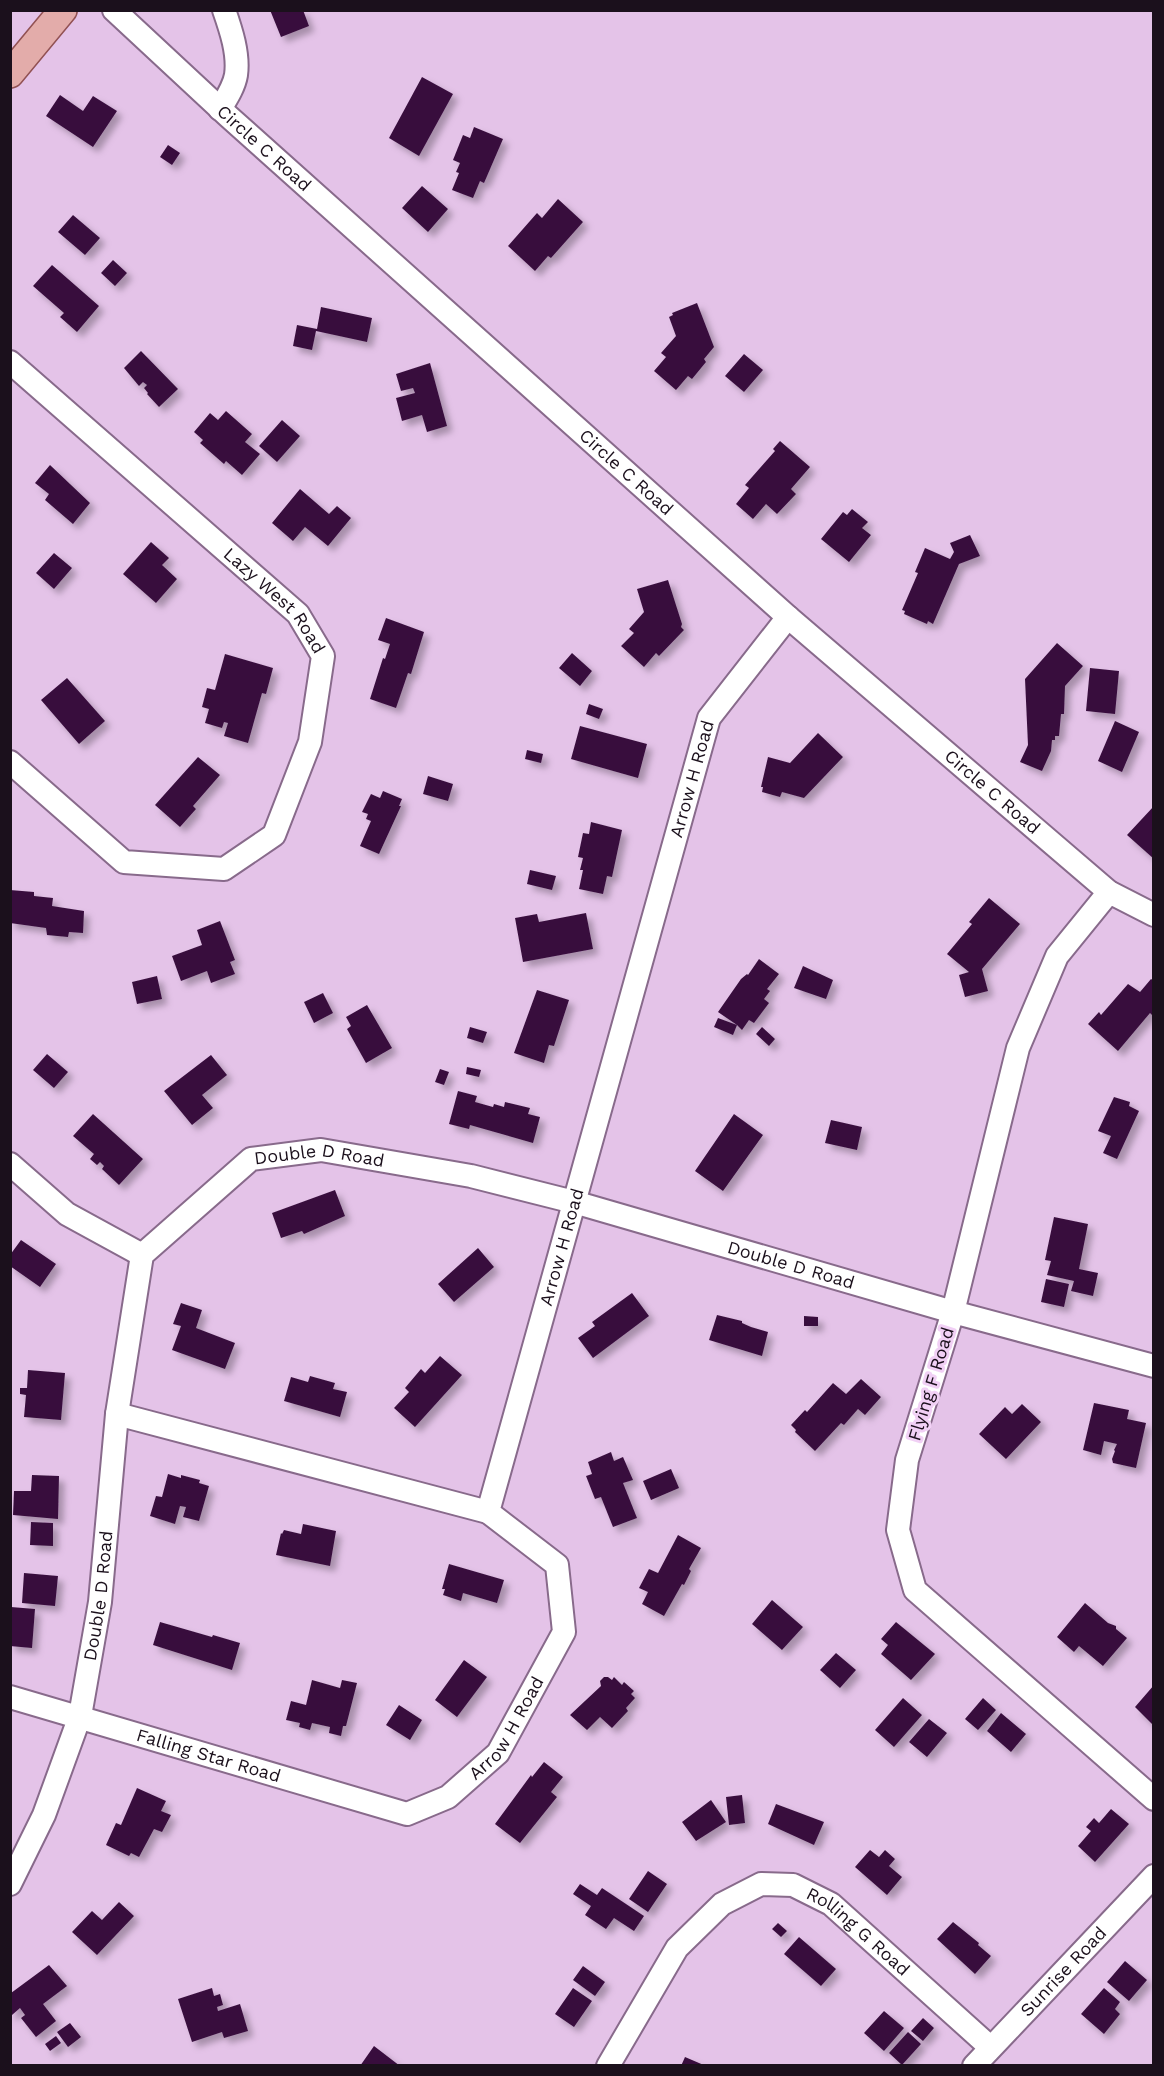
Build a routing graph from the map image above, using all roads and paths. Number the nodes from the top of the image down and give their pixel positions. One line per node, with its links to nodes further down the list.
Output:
1 (63, 10): 4 (main road)
2 (114, 10): 5 (street, Circle C Road)
3 (224, 10): 5 (street)
4 (10, 74)
5 (220, 109): 7 (street, Circle C Road)
6 (10, 362): 8 (street, Lazy West Road)
7 (788, 617): 9 (street, Circle C Road); 12 (street, Arrow H Road)
8 (10, 762)
9 (1109, 892): 10 (street, Circle C Road); 14 (street, Flying F Road)
10 (1154, 915)
11 (10, 1164): 13 (street)
12 (574, 1202): 13 (street, Double D Road); 14 (street, Double D Road); 17 (street, Arrow H Road)
13 (142, 1255): 16 (street, Double D Road)
14 (953, 1312): 15 (street, Double D Road); 20 (street, Flying F Road)
15 (1154, 1366)
16 (117, 1414): 17 (street); 19 (street, Double D Road)
17 (488, 1512): 21 (street, Arrow H Road)
18 (10, 1697): 19 (street, Falling Star Road)
19 (80, 1716): 21 (street, Falling Star Road); 23 (street, Double D Road)
20 (1154, 1799)
21 (407, 1814)
22 (1154, 1876): 24 (street, Sunrise Road)
23 (10, 1884)
24 (990, 2047): 25 (street, Rolling G Road); 26 (street, Sunrise Road)
25 (608, 2066)
26 (974, 2066)

